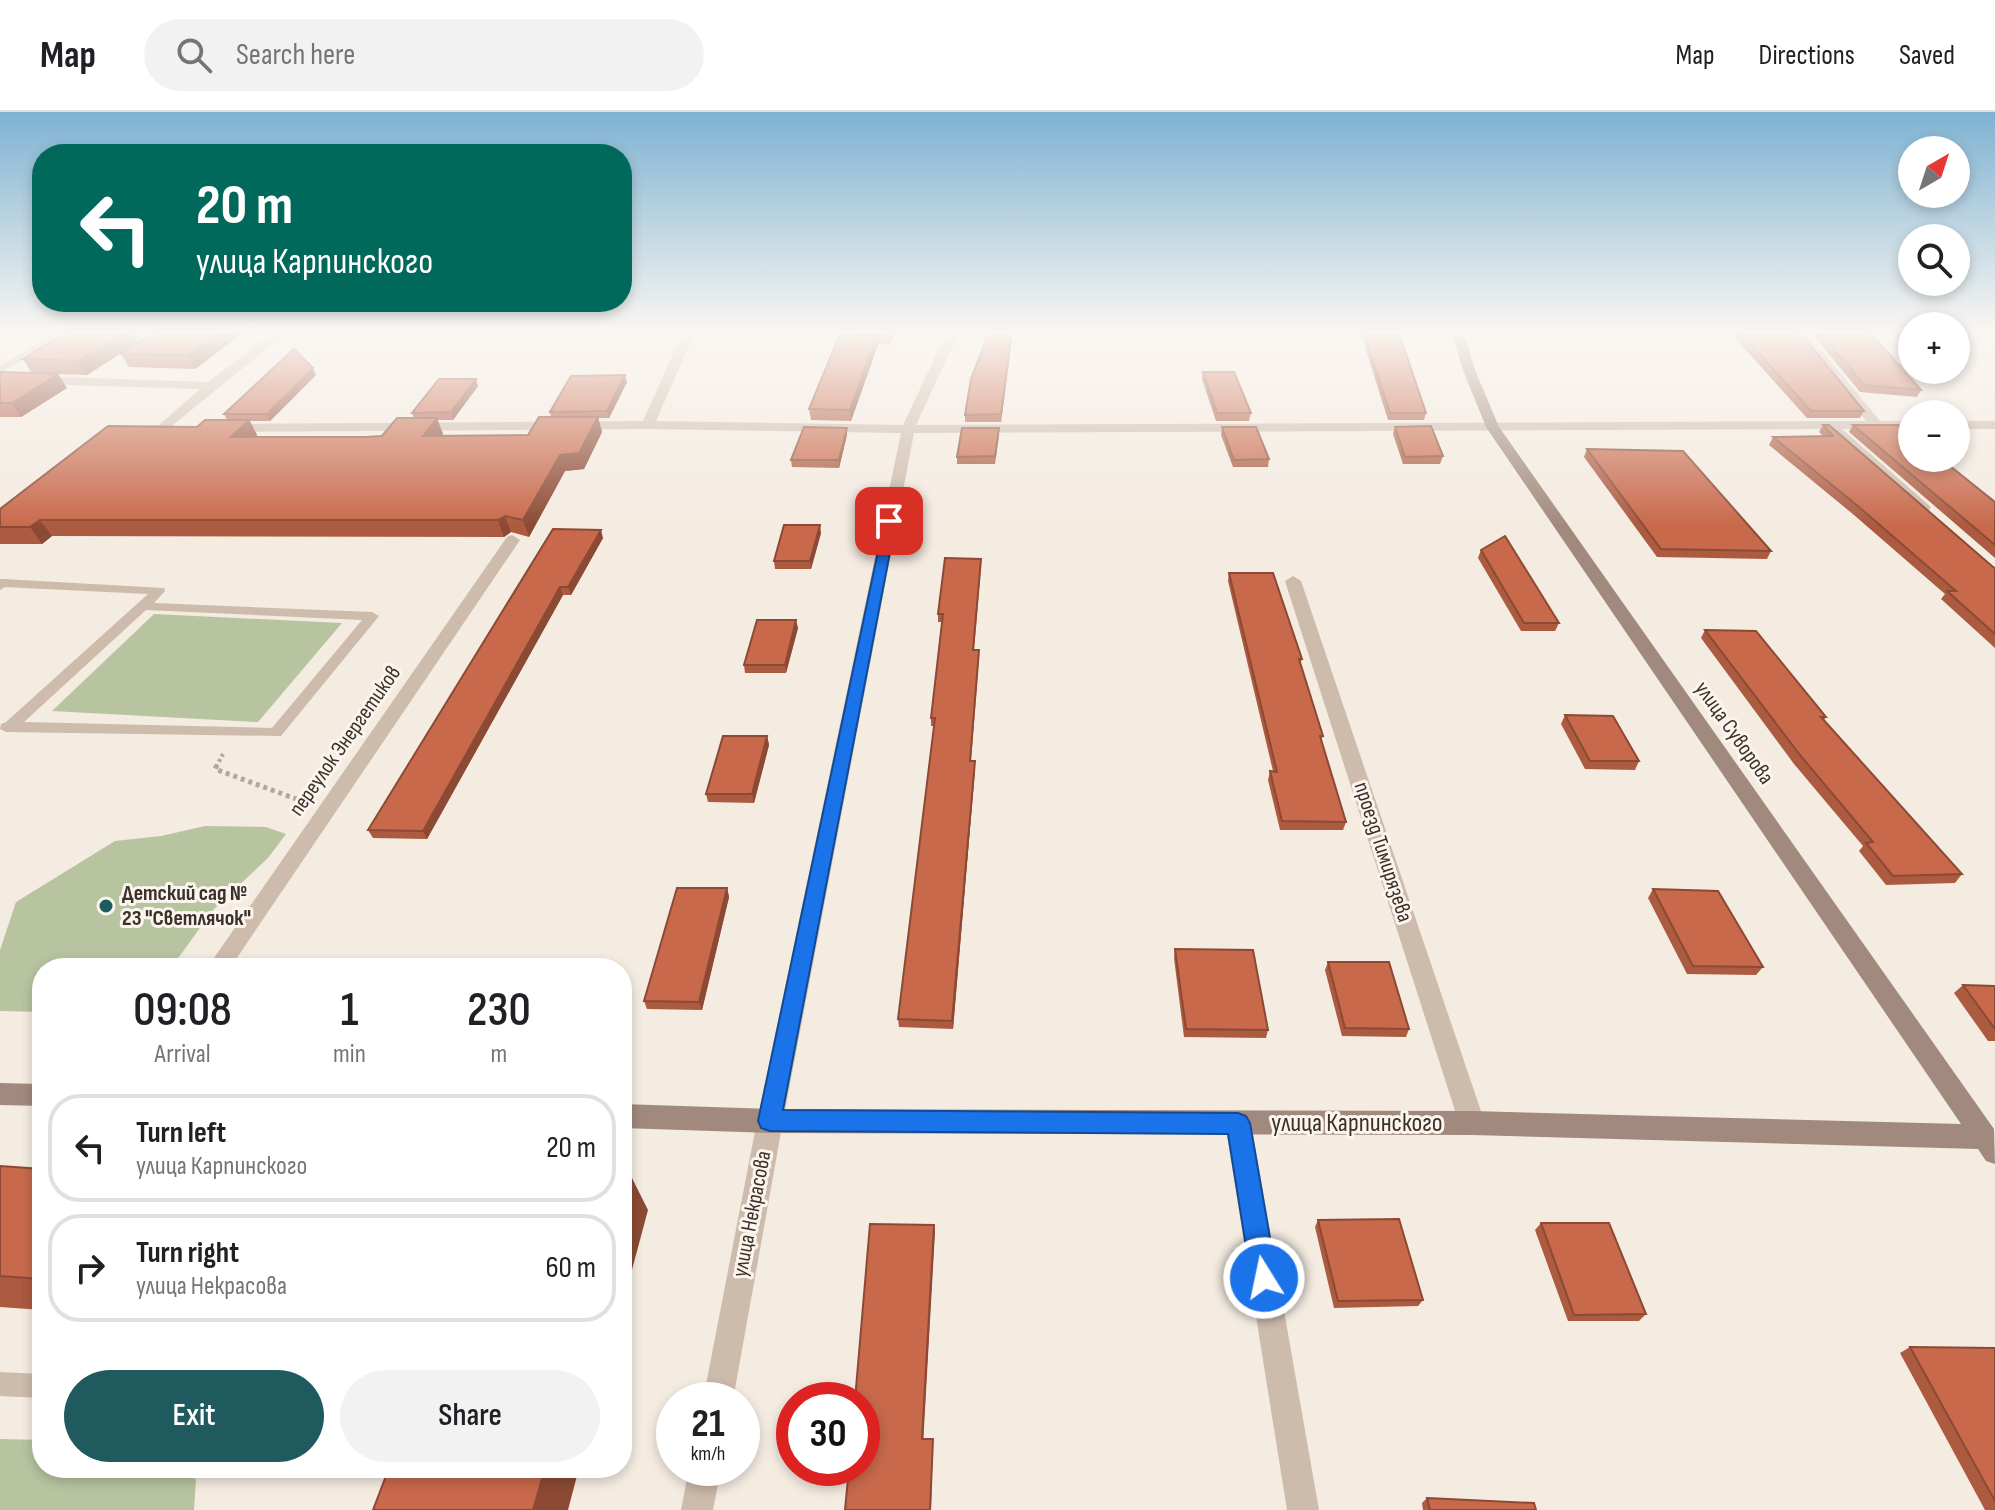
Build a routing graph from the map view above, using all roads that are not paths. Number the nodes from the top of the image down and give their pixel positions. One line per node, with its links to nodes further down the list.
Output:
1 (201, 395): 14 (street)
2 (661, 395): 6 (street)
3 (924, 395): 15 (street, улица Некрасова)
4 (1480, 395): 12 (street, улица Суворова)
5 (1852, 395): 7 (street)
6 (648, 425): 13 (street); 15 (street)
7 (1876, 425): 8 (street); 10 (street)
8 (1898, 425)
9 (1970, 425): 11 (street)
10 (1830, 426): 12 (street); 16 (street)
11 (1994, 426)
12 (1493, 427): 15 (street); 29 (street, улица Суворова)
13 (210, 428)
14 (179, 429)
15 (908, 429): 26 (street, улица Некрасова)
16 (1936, 518)
17 (512, 540): 22 (street, переулок Энергетиков)
18 (1293, 581): 28 (street, проезд Тимирязева)
19 (1, 584): 20 (lane)
20 (142, 606): 21 (lane); 21 (lane)
21 (5, 726)
22 (225, 958)
23 (0, 1094): 24 (street)
24 (32, 1095)
25 (632, 1116): 26 (street, улица Карпинского)
26 (770, 1121): 27 (street, улица Карпинского); 30 (street, улица Некрасова)
27 (1238, 1123): 28 (street, улица Карпинского); 35 (street)
28 (1472, 1123): 29 (street, улица Карпинского)
29 (1992, 1142)
30 (721, 1382)
31 (0, 1384): 32 (lane)
32 (32, 1386)
33 (702, 1486): 34 (street)
34 (697, 1510)
35 (1303, 1510)

